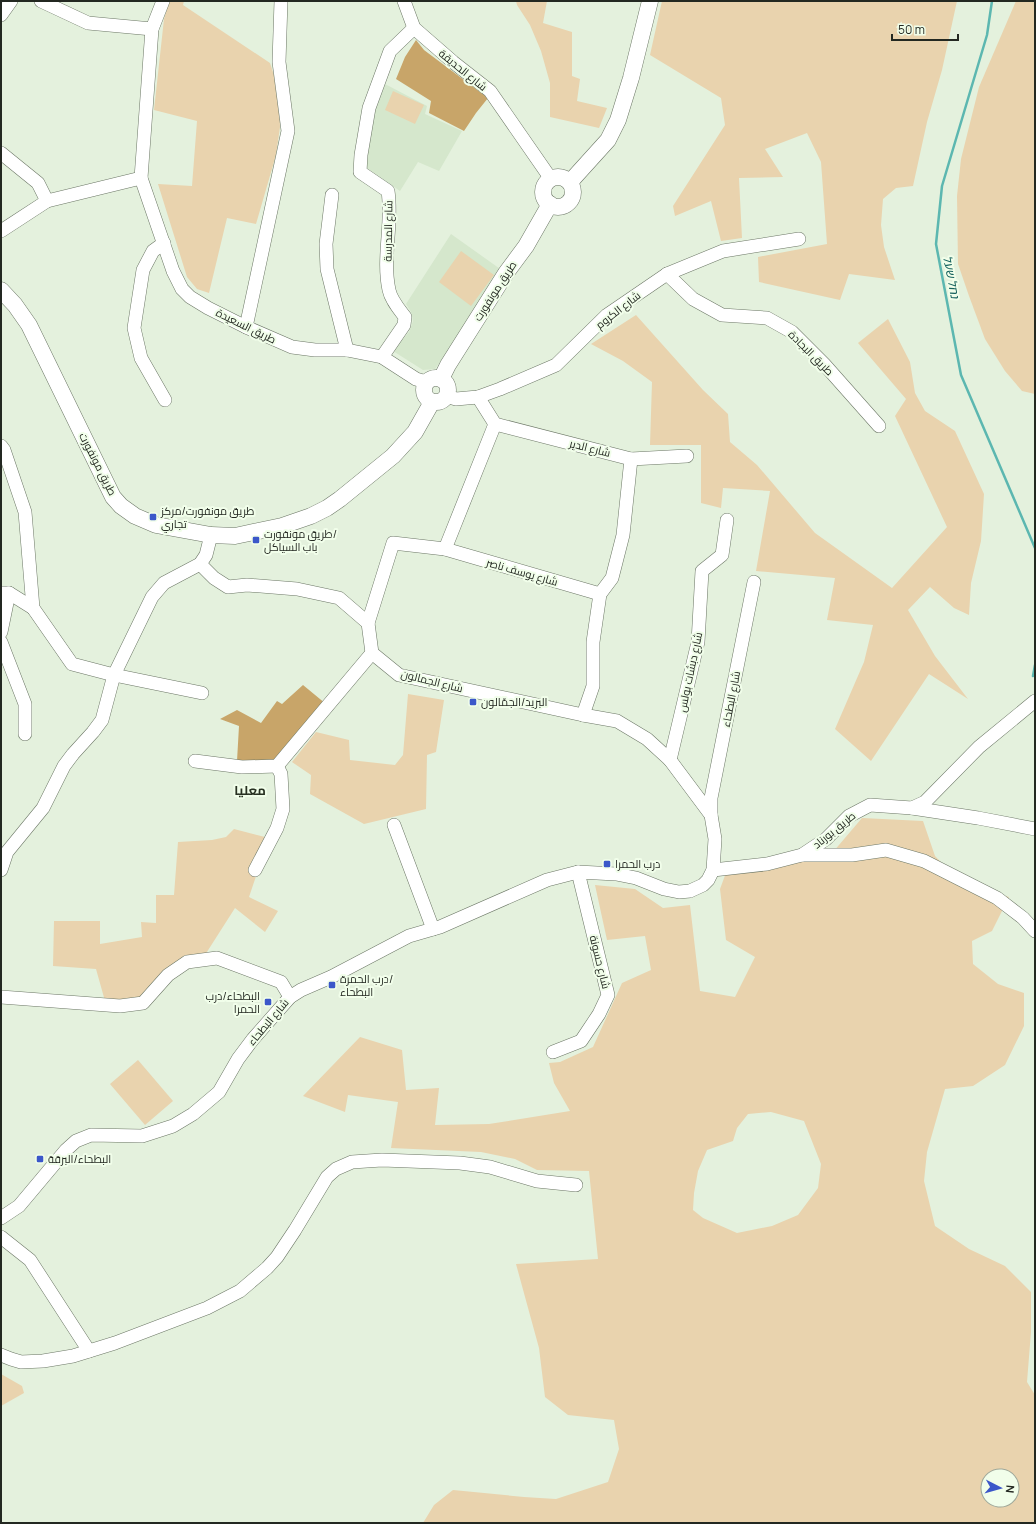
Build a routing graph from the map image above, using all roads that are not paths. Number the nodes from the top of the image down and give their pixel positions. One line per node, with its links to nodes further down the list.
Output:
1 (11, 1): 7 (street)
2 (41, 1): 9 (street)
3 (163, 1): 9 (street, طريق السعيدة)
4 (281, 1): 22 (street)
5 (404, 1): 8 (street, شارع الحديقة)
6 (650, 1): 13 (main road)
7 (1, 15)
8 (414, 28): 12 (street, شارع الحديقة); 24 (street, شارع المدرسة)
9 (152, 29): 11 (street, طريق السعيدة)
10 (1, 153): 15 (street)
11 (141, 178): 15 (street); 19 (street, طريق السعيدة)
12 (552, 179): 13 (main road); 16 (main road)
13 (570, 182): 16 (main road)
14 (332, 195): 23 (street)
15 (47, 201): 17 (street)
16 (550, 204): 25 (main road, طريق مونفورت)
17 (1, 231)
18 (799, 239): 20 (street, شارع الكروم)
19 (164, 243): 22 (street, طريق السعيدة); 28 (street)
20 (667, 274): 26 (street, شارع الكروم); 30 (street, طريق البجادة)
21 (1, 290): 35 (main road, طريق مونفورت)
22 (246, 327): 23 (street, طريق السعيدة)
23 (347, 350): 24 (street, طريق السعيدة)
24 (382, 357): 25 (street, طريق السعيدة)
25 (434, 381): 27 (main road); 27 (main road)
26 (478, 397): 27 (street, شارع الكروم); 29 (street)
27 (439, 399): 35 (main road, طريق مونفورت)
28 (165, 400)
29 (496, 424): 33 (street, شارع الدير); 36 (street)
30 (879, 426)
31 (1, 446): 41 (street)
32 (687, 456): 33 (street, شارع الدير)
33 (631, 459): 40 (street)
34 (727, 520): 51 (street, شارع دبشات بولس)
35 (212, 535): 37 (street)
36 (445, 549): 40 (street, شارع يوسف ناصر); 42 (street, شارع يوسف ناصر)
37 (200, 564): 42 (street); 46 (street)
38 (754, 582): 55 (street, شارع البطحاء)
39 (5, 593): 41 (street); 43 (street)
40 (600, 594): 49 (street)
41 (34, 608): 46 (street)
42 (368, 623): 45 (street)
43 (1, 632)
44 (1, 642): 50 (street)
45 (372, 653): 49 (street, شارع الجمالون); 53 (street)
46 (114, 675): 47 (street); 59 (street)
47 (202, 694)
48 (1035, 701): 54 (street)
49 (583, 715): 51 (street, شارع الجمالون)
50 (25, 734)
51 (670, 760): 55 (street, شارع الجمالون)
52 (195, 761): 53 (street)
53 (277, 766): 60 (street)
54 (912, 808): 57 (street, طريق بورناد); 58 (street, طريق بورناد)
55 (712, 815): 61 (street, شارع الجمالون)
56 (394, 825): 63 (street)
57 (1035, 829)
58 (802, 855): 61 (street, طريق بورناد); 64 (street)
59 (1, 870)
60 (255, 870)
61 (713, 870): 62 (street, شارع البطحاء)
62 (578, 872): 63 (street, شارع البطحاء); 67 (street, شارع حسونة)
63 (433, 929): 66 (street, شارع البطحاء)
64 (1035, 931)
65 (1, 997): 66 (street)
66 (290, 997): 69 (street, شارع البطحاء)
67 (553, 1052)
68 (576, 1185): 71 (street)
69 (1, 1218)
70 (1, 1237): 71 (street)
71 (89, 1351): 72 (street)
72 (1, 1355)

